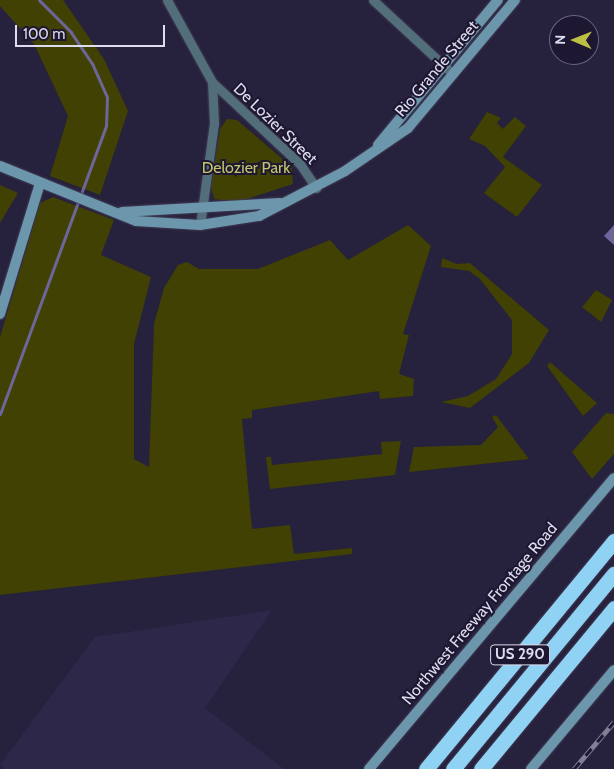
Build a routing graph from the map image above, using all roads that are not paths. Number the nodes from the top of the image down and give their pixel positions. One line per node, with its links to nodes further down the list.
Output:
1 (167, 0): 7 (street, De Lozier Street)
2 (373, 0): 5 (street)
3 (498, 0): 5 (street, Rio Grande Street)
4 (515, 0): 6 (street, Rio Grande Street)
5 (443, 66): 6 (street); 8 (street, Rio Grande Street)
6 (453, 74): 8 (street, Rio Grande Street)
7 (212, 82): 11 (street, De Lozier Street); 13 (street, De Lozier Street)
8 (375, 150): 11 (street, Rio Grande Street)
9 (0, 166): 10 (street, Rio Grande Street)
10 (40, 183): 14 (street, Rio Grande Street); 16 (street)
11 (316, 188): 12 (street, Rio Grande Street)
12 (280, 203): 13 (street, Rio Grande Street); 15 (street, Rio Grande Street)
13 (202, 210): 14 (street, Rio Grande Street); 15 (street, De Lozier Street)
14 (122, 212): 15 (street, Rio Grande Street)
15 (200, 225)
16 (0, 314)
17 (614, 478): 22 (street, Northwest Freeway Frontage Road)
18 (614, 541): 23 (highway, US 290)
19 (614, 574): 24 (highway)
20 (614, 608): 25 (highway, US 290)
21 (614, 670): 26 (street)
22 (369, 769)
23 (426, 769)
24 (453, 769)
25 (481, 769)
26 (531, 769)

